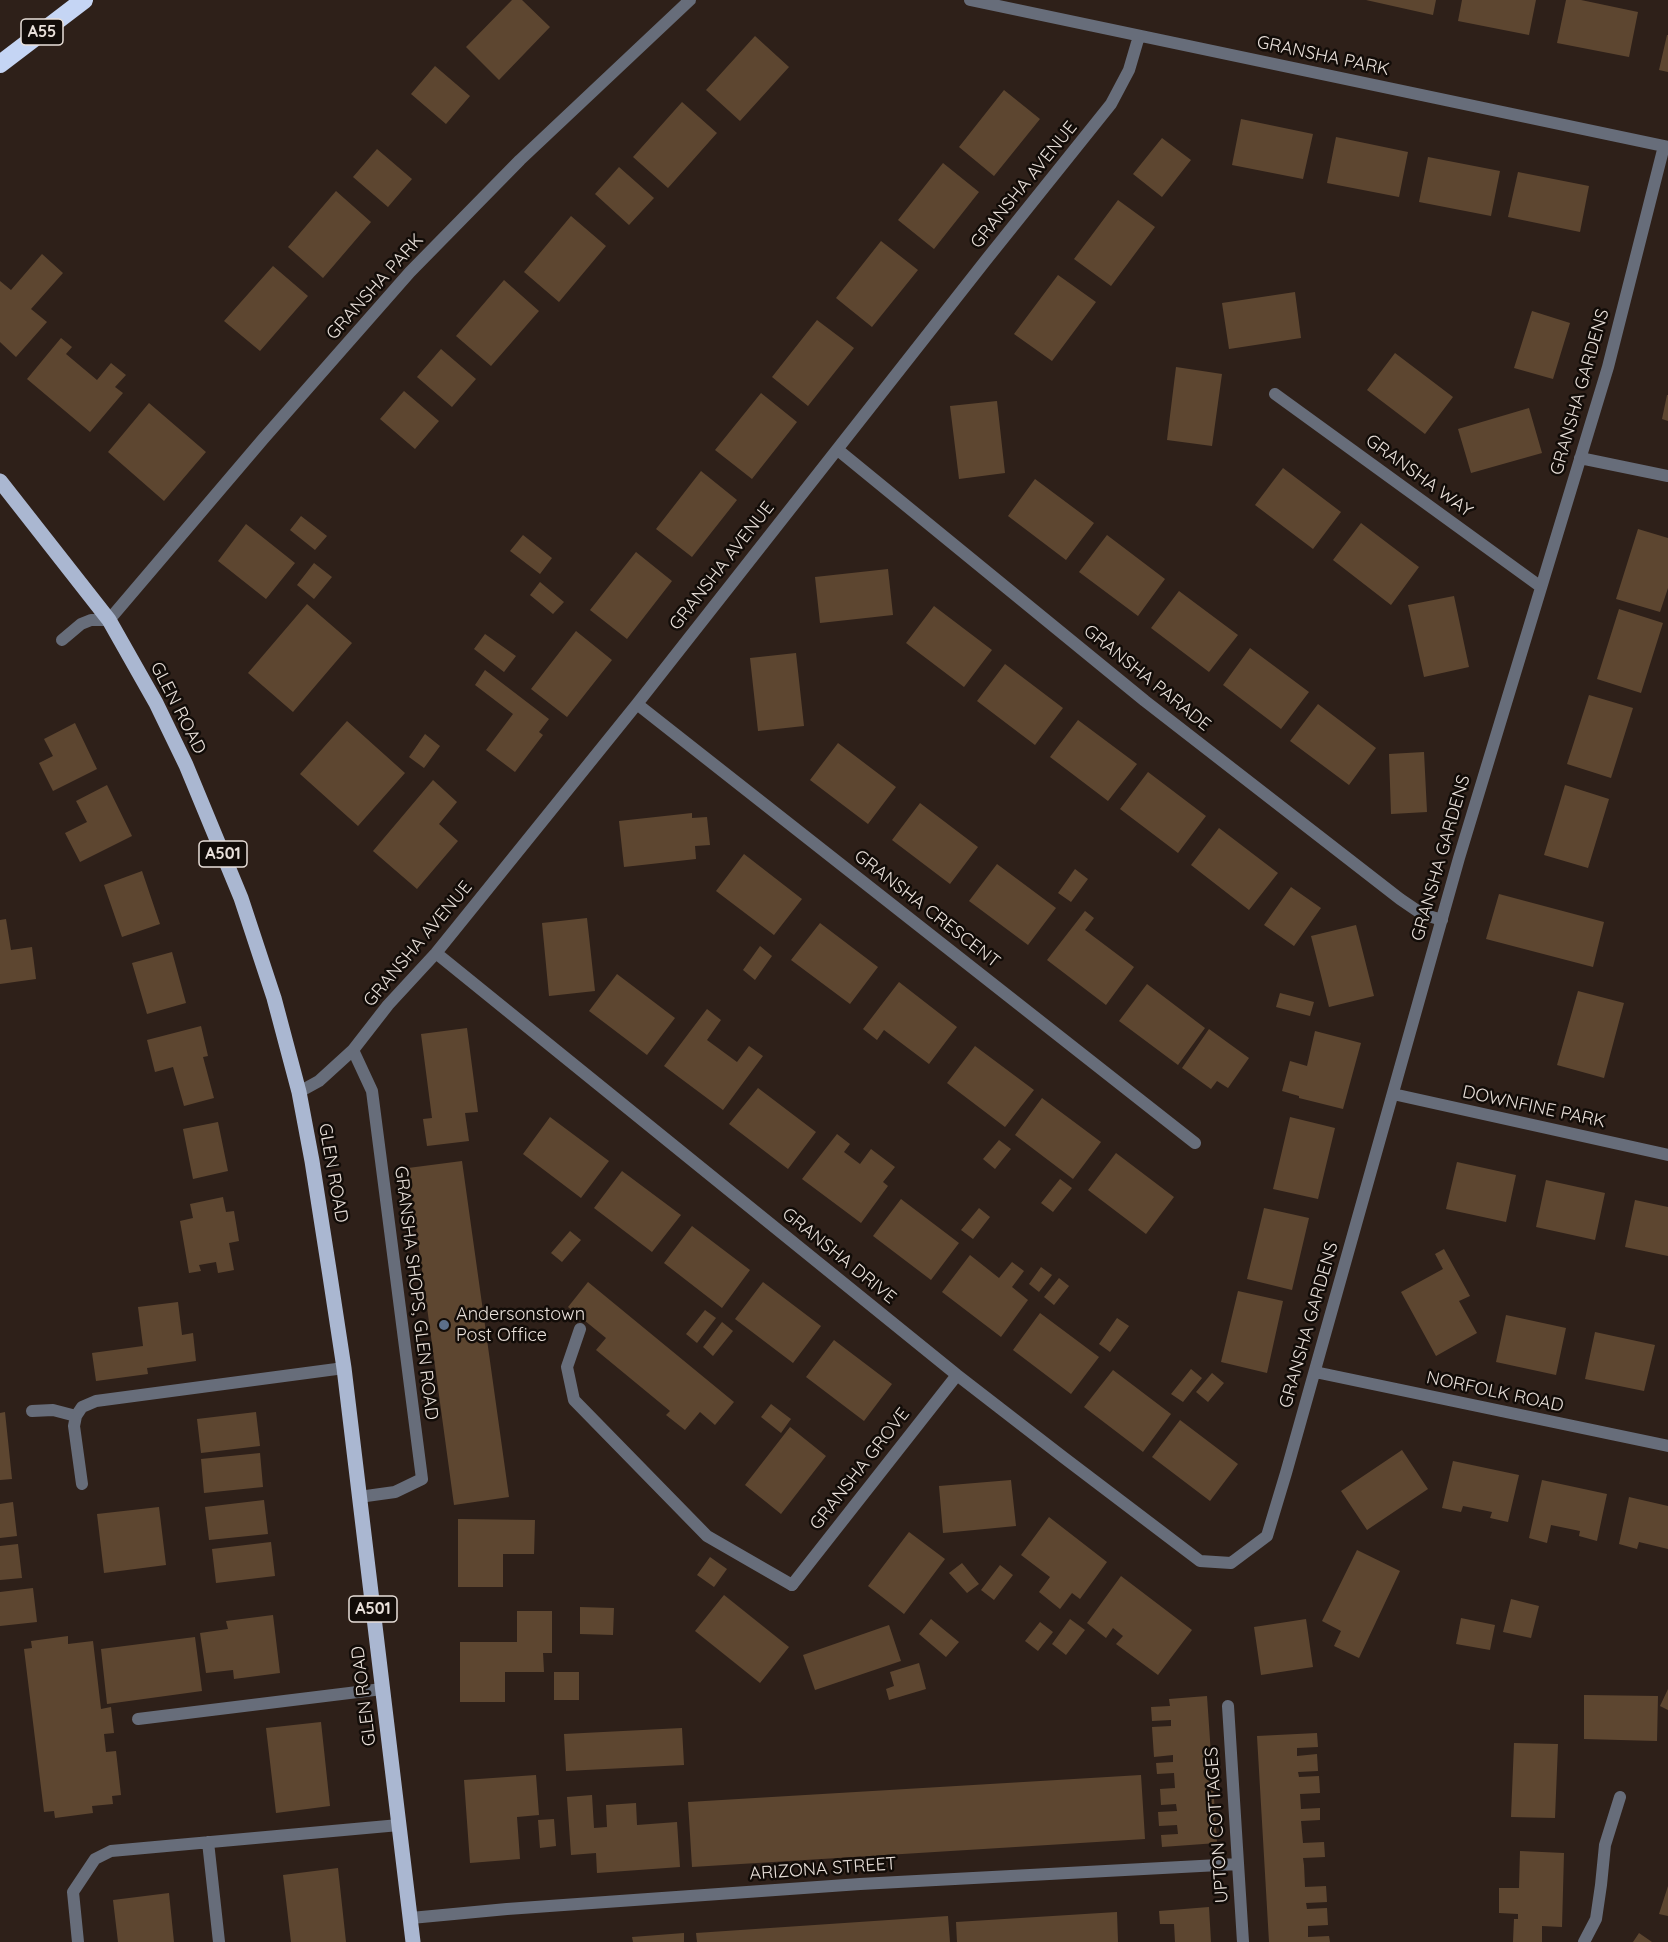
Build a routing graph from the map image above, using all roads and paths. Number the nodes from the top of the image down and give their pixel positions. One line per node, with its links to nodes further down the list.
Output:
1 (84, 0): 5 (highway, A55)
2 (690, 0): 13 (street, GRANSHA PARK)
3 (970, 0): 4 (street, GRANSHA PARK)
4 (1138, 36): 6 (street, GRANSHA PARK); 8 (street, GRANSHA AVENUE)
5 (0, 64)
6 (1666, 147): 9 (street, GRANSHA GARDENS)
7 (1275, 394): 12 (street, GRANSHA WAY)
8 (838, 450): 15 (street, GRANSHA AVENUE); 16 (street, GRANSHA PARADE)
9 (1580, 458): 10 (street); 12 (street, GRANSHA GARDENS)
10 (1668, 476)
11 (0, 481): 13 (main road, GLEN ROAD / A501)
12 (1541, 587): 16 (street, GRANSHA GARDENS)
13 (109, 620): 14 (street); 19 (main road, GLEN ROAD / A501)
14 (62, 640)
15 (637, 704): 17 (street, GRANSHA AVENUE); 21 (street, GRANSHA CRESCENT)
16 (1442, 920): 20 (street, GRANSHA GARDENS)
17 (436, 953): 18 (street, GRANSHA AVENUE); 26 (street, GRANSHA DRIVE)
18 (353, 1050): 19 (street, GRANSHA AVENUE); 31 (street, GRANSHA SHOPS, GLEN ROAD)
19 (299, 1092): 24 (main road, GLEN ROAD / A501)
20 (1393, 1094): 22 (street, DOWNFINE PARK); 25 (street, GRANSHA GARDENS)
21 (1195, 1143)
22 (1668, 1155)
23 (580, 1329): 26 (street, GRANSHA GROVE)
24 (344, 1368): 28 (street); 31 (main road, GLEN ROAD / A501)
25 (1315, 1372): 29 (street, NORFOLK ROAD); 32 (street, GRANSHA GARDENS)
26 (957, 1375): 32 (street, GRANSHA DRIVE)
27 (32, 1411): 28 (street)
28 (76, 1416): 30 (street)
29 (1668, 1446)
30 (82, 1484)
31 (359, 1497): 33 (main road, GLEN ROAD / A501)
32 (1231, 1563)
33 (382, 1689): 35 (street); 37 (main road, GLEN ROAD / A501)
34 (1228, 1706): 39 (street, UPTON COTTAGES)
35 (138, 1719)
36 (1620, 1797): 45 (street)
37 (399, 1825): 38 (street); 40 (main road, GLEN ROAD / A501)
38 (208, 1842): 41 (street); 42 (street)
39 (1238, 1864): 40 (street, ARIZONA STREET); 44 (street, UPTON COTTAGES)
40 (411, 1918): 43 (main road, GLEN ROAD / A501)
41 (78, 1942)
42 (219, 1942)
43 (414, 1942)
44 (1243, 1942)
45 (1584, 1942)

